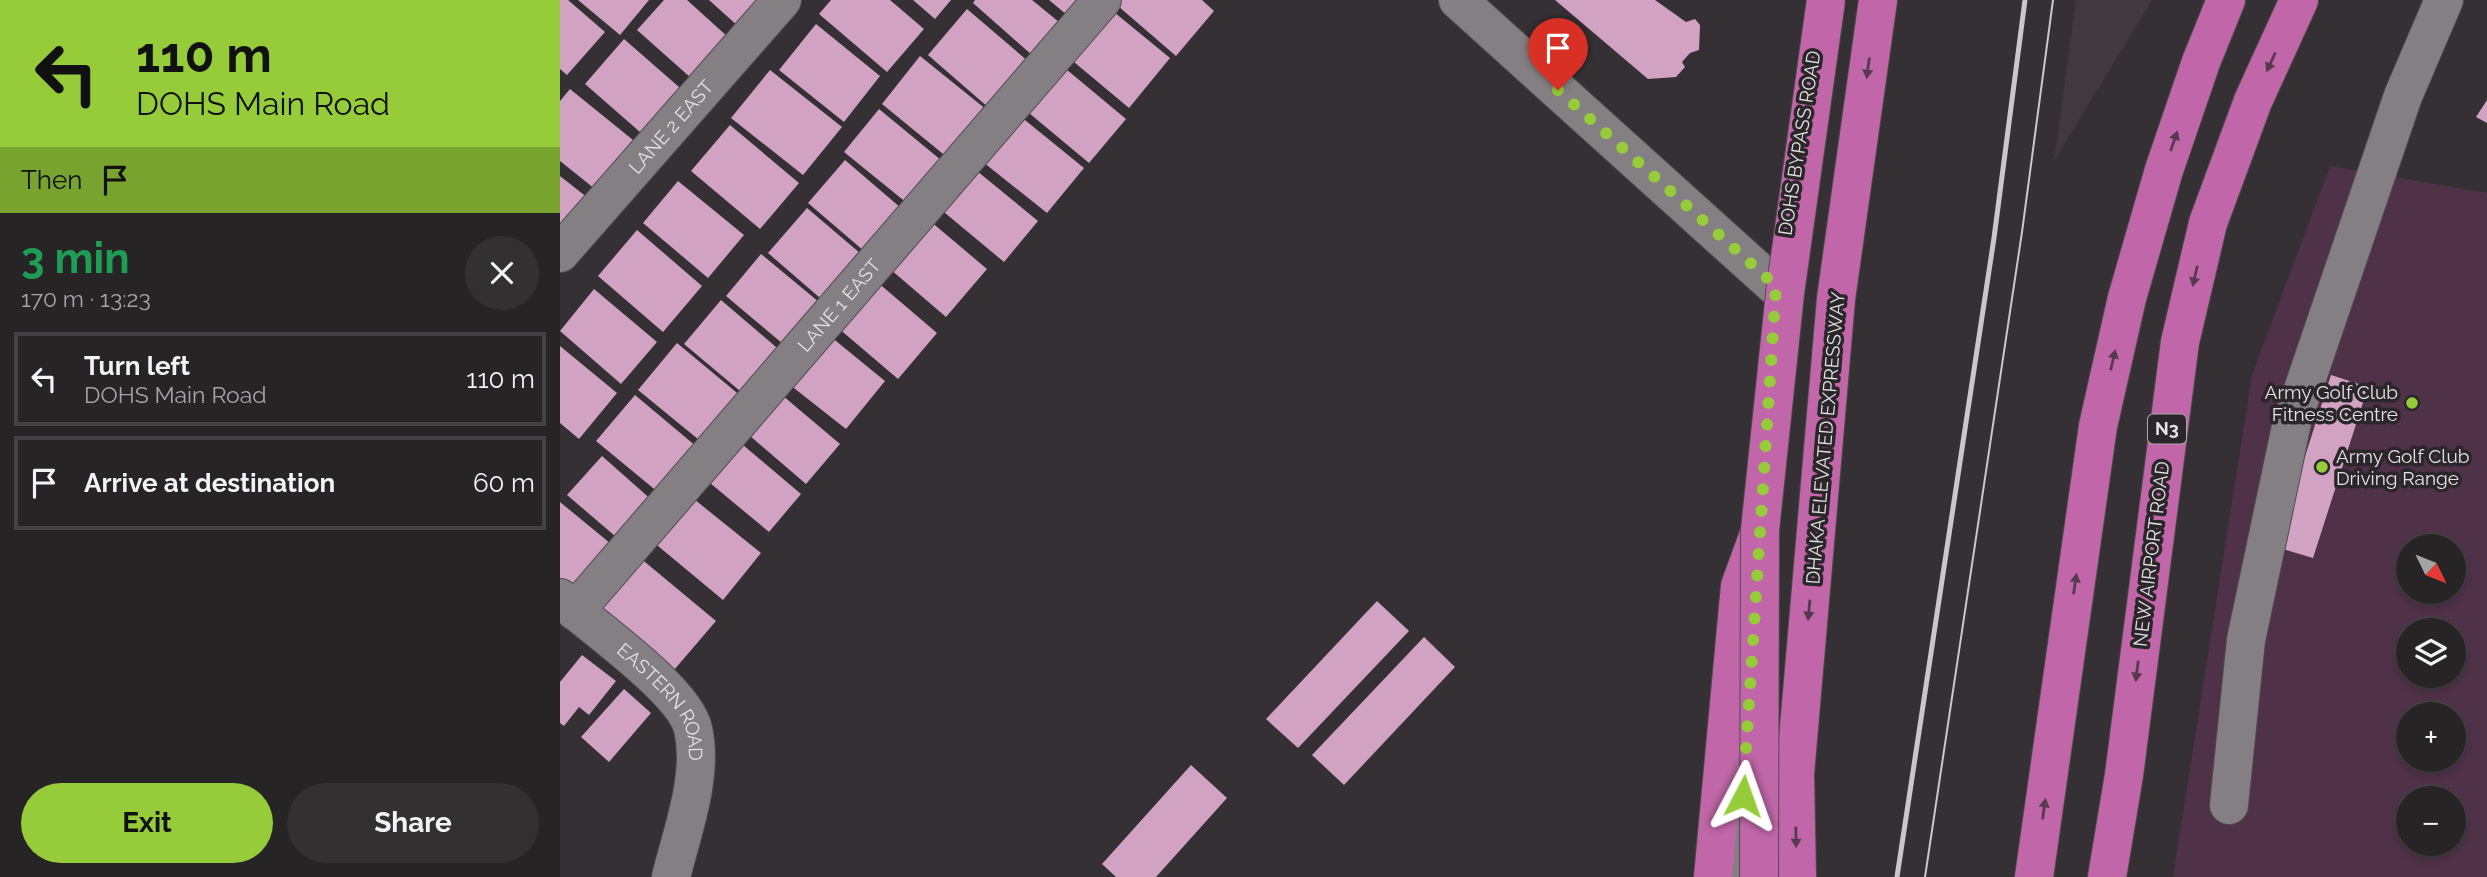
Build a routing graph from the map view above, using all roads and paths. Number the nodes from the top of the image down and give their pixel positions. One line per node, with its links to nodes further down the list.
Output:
1 (782, 0): 9 (street, LANE 2 EAST)
2 (1102, 0): 12 (street, LANE 1 EAST)
3 (1458, 0): 10 (street)
4 (1825, 0): 10 (street, DOHS BYPASS ROAD); 11 (highway, bridge)
5 (1878, 0): 18 (highway, DHAKA ELEVATED EXPRESSWAY, one-way to 18)
6 (2226, 0): 19 (highway, one-way to 6)
7 (2299, 0): 20 (highway, NEW AIRPORT ROAD / N3, one-way to 20)
8 (2444, 0): 13 (street)
9 (560, 253)
10 (1776, 286): 16 (street, DOHS BYPASS ROAD)
11 (1760, 530): 15 (highway); 17 (highway, bridge)
12 (567, 604): 14 (street, EASTERN ROAD)
13 (2229, 805)
14 (671, 877)
15 (1713, 877)
16 (1738, 877)
17 (1759, 877)
18 (1797, 877)
19 (2034, 877)
20 (2107, 877)

